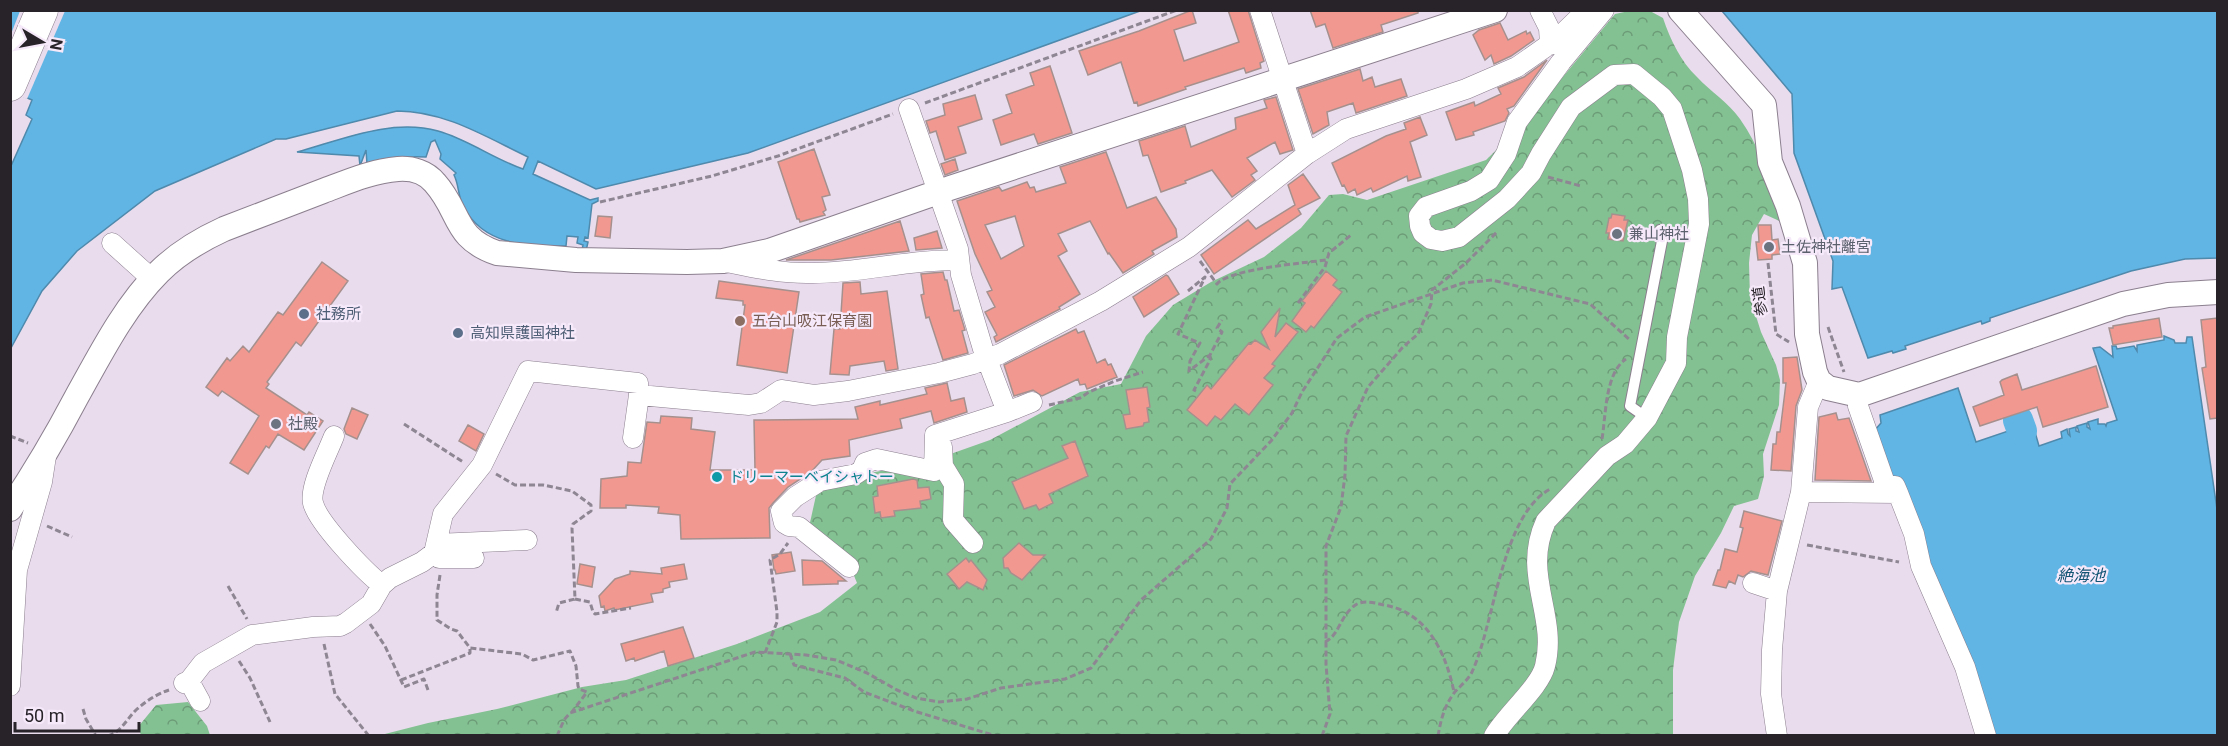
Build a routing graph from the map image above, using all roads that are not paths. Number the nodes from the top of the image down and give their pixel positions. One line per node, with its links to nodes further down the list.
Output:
1 (42, 10): 10 (main road)
2 (1260, 10): 9 (street)
3 (1495, 10): 9 (street)
4 (1540, 10): 8 (street)
5 (1587, 10): 8 (street)
6 (1604, 10): 26 (street)
7 (1680, 10): 21 (street)
8 (1550, 45): 12 (street)
9 (1283, 80): 12 (street); 13 (street)
10 (10, 85)
11 (909, 109): 13 (street)
12 (1307, 154): 20 (street)
13 (938, 193): 16 (street); 17 (street)
14 (1660, 230): 26 (lane)
15 (112, 243): 18 (street)
16 (959, 260): 17 (street); 20 (street)
17 (723, 261): 18 (street)
18 (152, 279): 32 (street)
19 (2217, 292): 21 (street)
20 (987, 360): 22 (street); 25 (street)
21 (1819, 381): 30 (street)
22 (639, 395): 29 (street); 35 (street)
23 (1039, 404): 25 (street)
24 (1858, 406): 31 (street)
25 (1007, 412): 27 (street)
26 (1647, 418): 43 (street)
27 (942, 433): 34 (street); 37 (street)
28 (334, 436): 39 (street)
29 (633, 438)
30 (1801, 492): 31 (street); 40 (street)
31 (1898, 493): 45 (street)
32 (21, 514): 41 (street)
33 (527, 540): 35 (street)
34 (973, 543)
35 (438, 552): 36 (street); 39 (street)
36 (474, 558)
37 (849, 567)
38 (1753, 583): 40 (street)
39 (382, 585): 42 (street)
40 (1777, 591): 44 (street)
41 (10, 686)
42 (200, 701)
43 (1494, 735)
44 (1777, 735)
45 (1986, 735)

